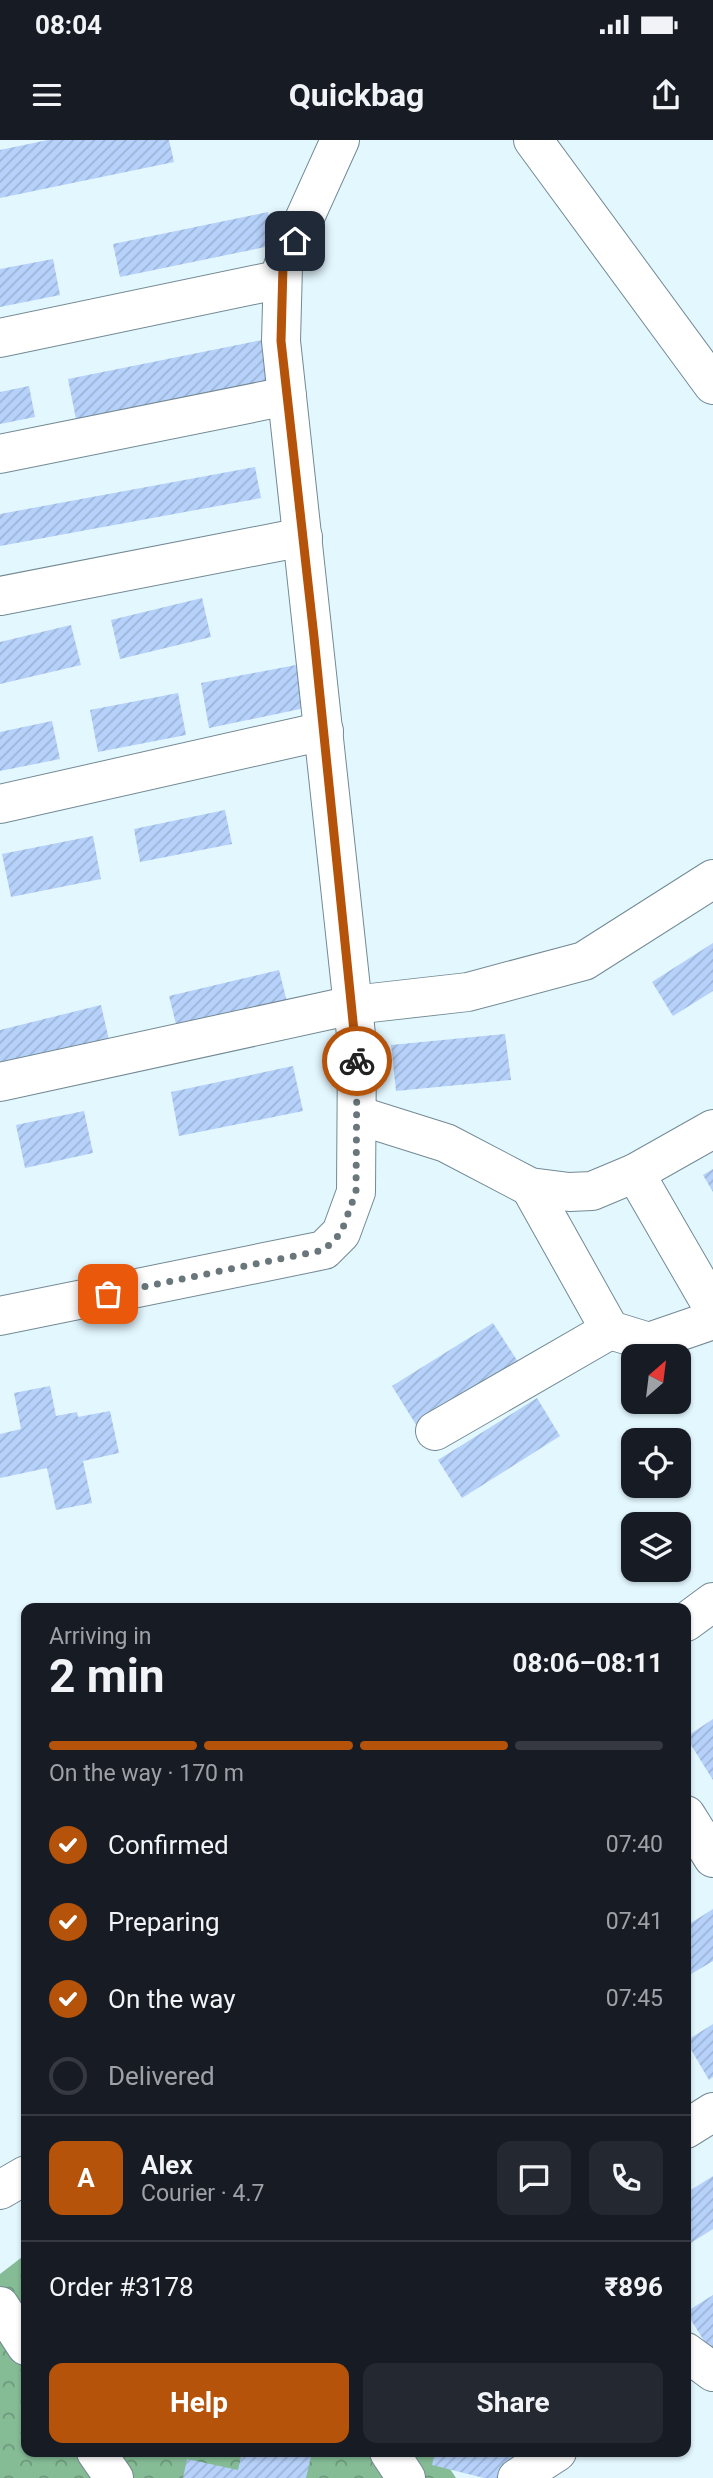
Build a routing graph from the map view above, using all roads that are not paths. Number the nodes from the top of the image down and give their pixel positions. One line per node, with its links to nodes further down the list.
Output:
1 (340, 140): 3 (street)
2 (533, 140): 5 (street)
3 (282, 279): 4 (street); 6 (street)
4 (0, 338)
5 (713, 385)
6 (287, 396): 7 (street); 8 (street)
7 (0, 454)
8 (303, 537): 9 (street); 10 (street)
9 (0, 596)
10 (324, 731): 11 (street); 13 (street)
11 (0, 804)
12 (713, 879): 13 (street)
13 (353, 1005): 14 (street); 15 (street)
14 (0, 1082)
15 (357, 1115): 18 (street); 20 (street)
16 (713, 1129): 17 (street)
17 (635, 1173): 18 (street); 19 (street)
18 (530, 1187): 22 (street)
19 (713, 1308)
20 (0, 1316)
21 (713, 1320): 22 (street)
22 (610, 1330): 23 (street)
23 (435, 1431)
24 (713, 1602): 25 (street)
25 (691, 1618)
26 (691, 1828): 27 (street)
27 (703, 1858)
28 (713, 2112): 29 (street)
29 (691, 2126)
30 (21, 2178): 31 (street)
31 (0, 2190)
32 (0, 2306): 33 (street)
33 (21, 2338)
34 (691, 2356): 35 (street)
35 (713, 2372)
36 (99, 2457): 39 (street)
37 (392, 2457): 40 (street)
38 (549, 2457): 41 (street)
39 (114, 2478)
40 (407, 2478)
41 (517, 2478)

